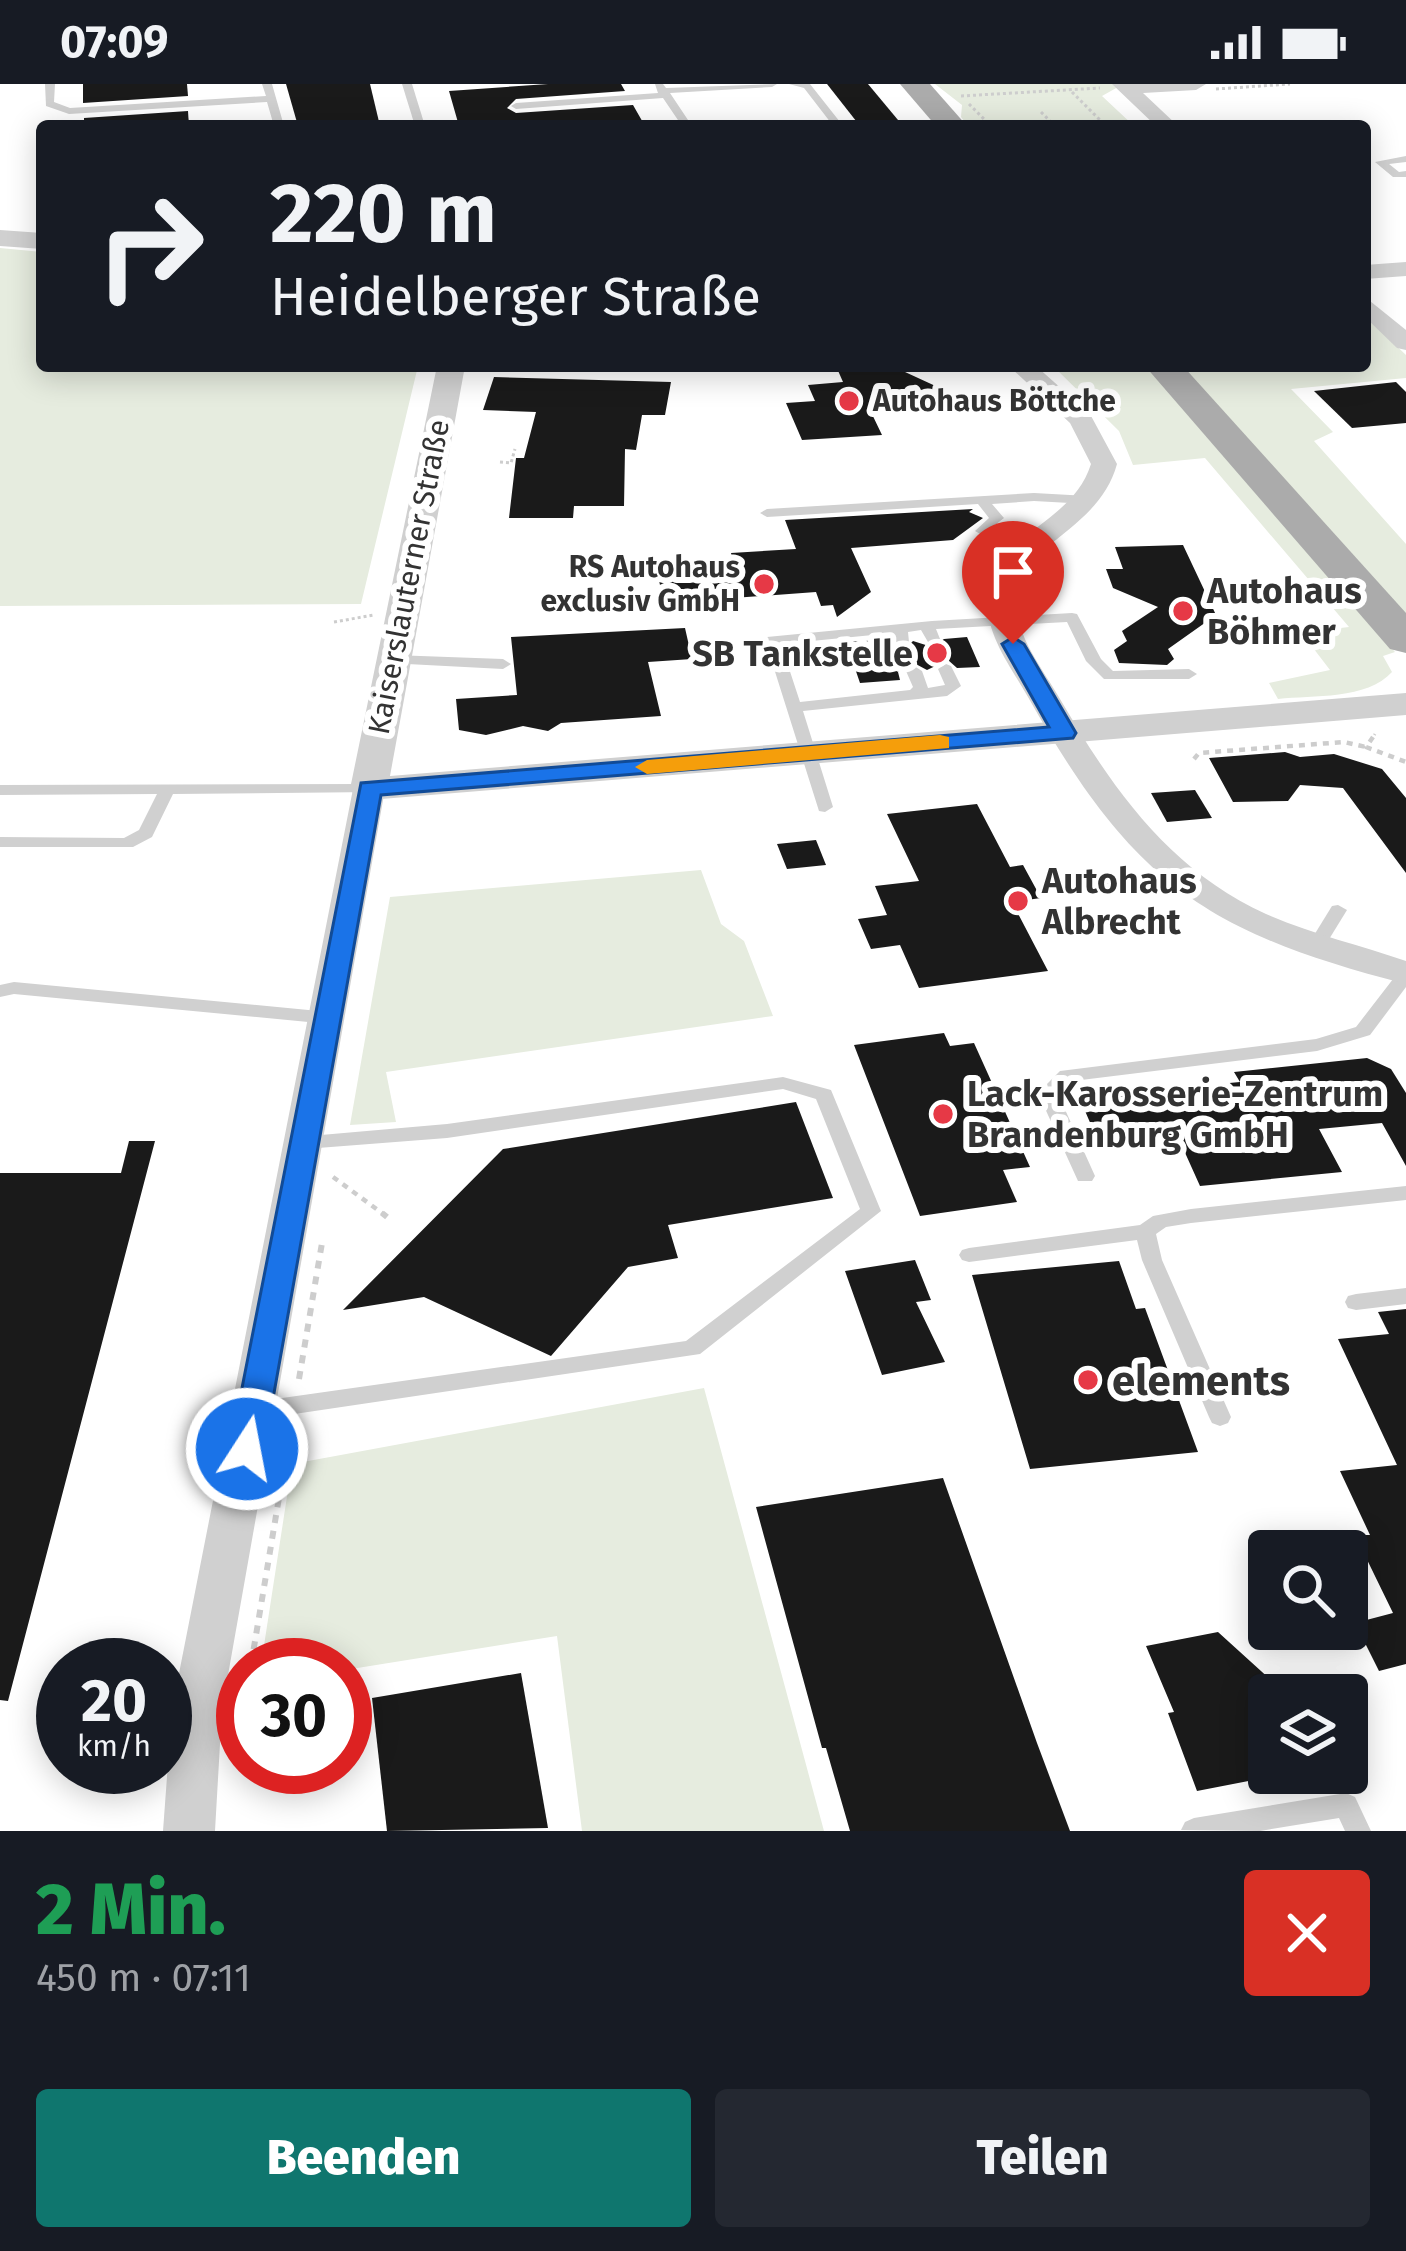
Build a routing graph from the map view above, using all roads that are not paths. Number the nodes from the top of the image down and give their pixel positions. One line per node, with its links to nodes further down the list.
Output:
1 (50, 84): 10 (lane)
2 (267, 84): 10 (lane)
3 (407, 84): 13 (lane)
4 (772, 84): 9 (lane)
5 (794, 84): 15 (lane)
6 (914, 84): 16 (main road)
7 (1124, 86): 8 (street); 17 (street)
8 (1205, 87)
9 (662, 90): 11 (lane); 14 (lane)
10 (271, 99): 12 (lane)
11 (516, 106)
12 (277, 120)
13 (418, 120)
14 (683, 120)
15 (834, 120)
16 (947, 120)
17 (1161, 120)
18 (1406, 160): 19 (lane)
19 (1406, 174)
20 (0, 238): 21 (street)
21 (36, 241)
22 (1406, 268): 23 (street)
23 (1371, 271)
24 (1371, 310): 25 (street)
25 (1406, 343)
26 (450, 372): 35 (street, Kaiserslauterner Straße)
27 (1028, 372): 30 (street)
28 (1167, 372): 34 (main road)
29 (981, 499): 30 (lane); 31 (lane); 32 (lane)
30 (1088, 500): 33 (street)
31 (767, 513)
32 (982, 531)
33 (1003, 620): 39 (lane); 41 (lane); 43 (street)
34 (1406, 640)
35 (393, 660): 36 (lane); 45 (street, Kaiserslauterner Straße)
36 (503, 664)
37 (946, 669): 40 (lane)
38 (914, 671): 40 (lane)
39 (1190, 674)
40 (915, 694): 41 (lane)
41 (794, 707): 44 (lane)
42 (1394, 714): 43 (street)
43 (1064, 733): 44 (street); 50 (street)
44 (806, 754): 45 (street); 48 (lane)
45 (369, 789): 47 (lane); 56 (street)
46 (0, 790): 47 (lane)
47 (166, 790): 49 (lane)
48 (825, 807)
49 (0, 842)
50 (1171, 874): 51 (lane); 53 (street)
51 (1072, 889)
52 (1338, 910): 53 (lane)
53 (1317, 945): 54 (street)
54 (1406, 974): 58 (lane)
55 (0, 991): 56 (lane)
56 (329, 1018): 57 (street)
57 (322, 1142): 64 (street); 64 (lane)
58 (1085, 1176)
59 (1406, 1193): 60 (lane)
60 (1145, 1232): 61 (lane); 65 (lane)
61 (969, 1256)
62 (1406, 1296): 63 (lane)
63 (1356, 1302)
64 (274, 1408): 67 (street)
65 (1220, 1417)
66 (1194, 1830): 68 (lane)
67 (189, 1831)
68 (1358, 1831)

